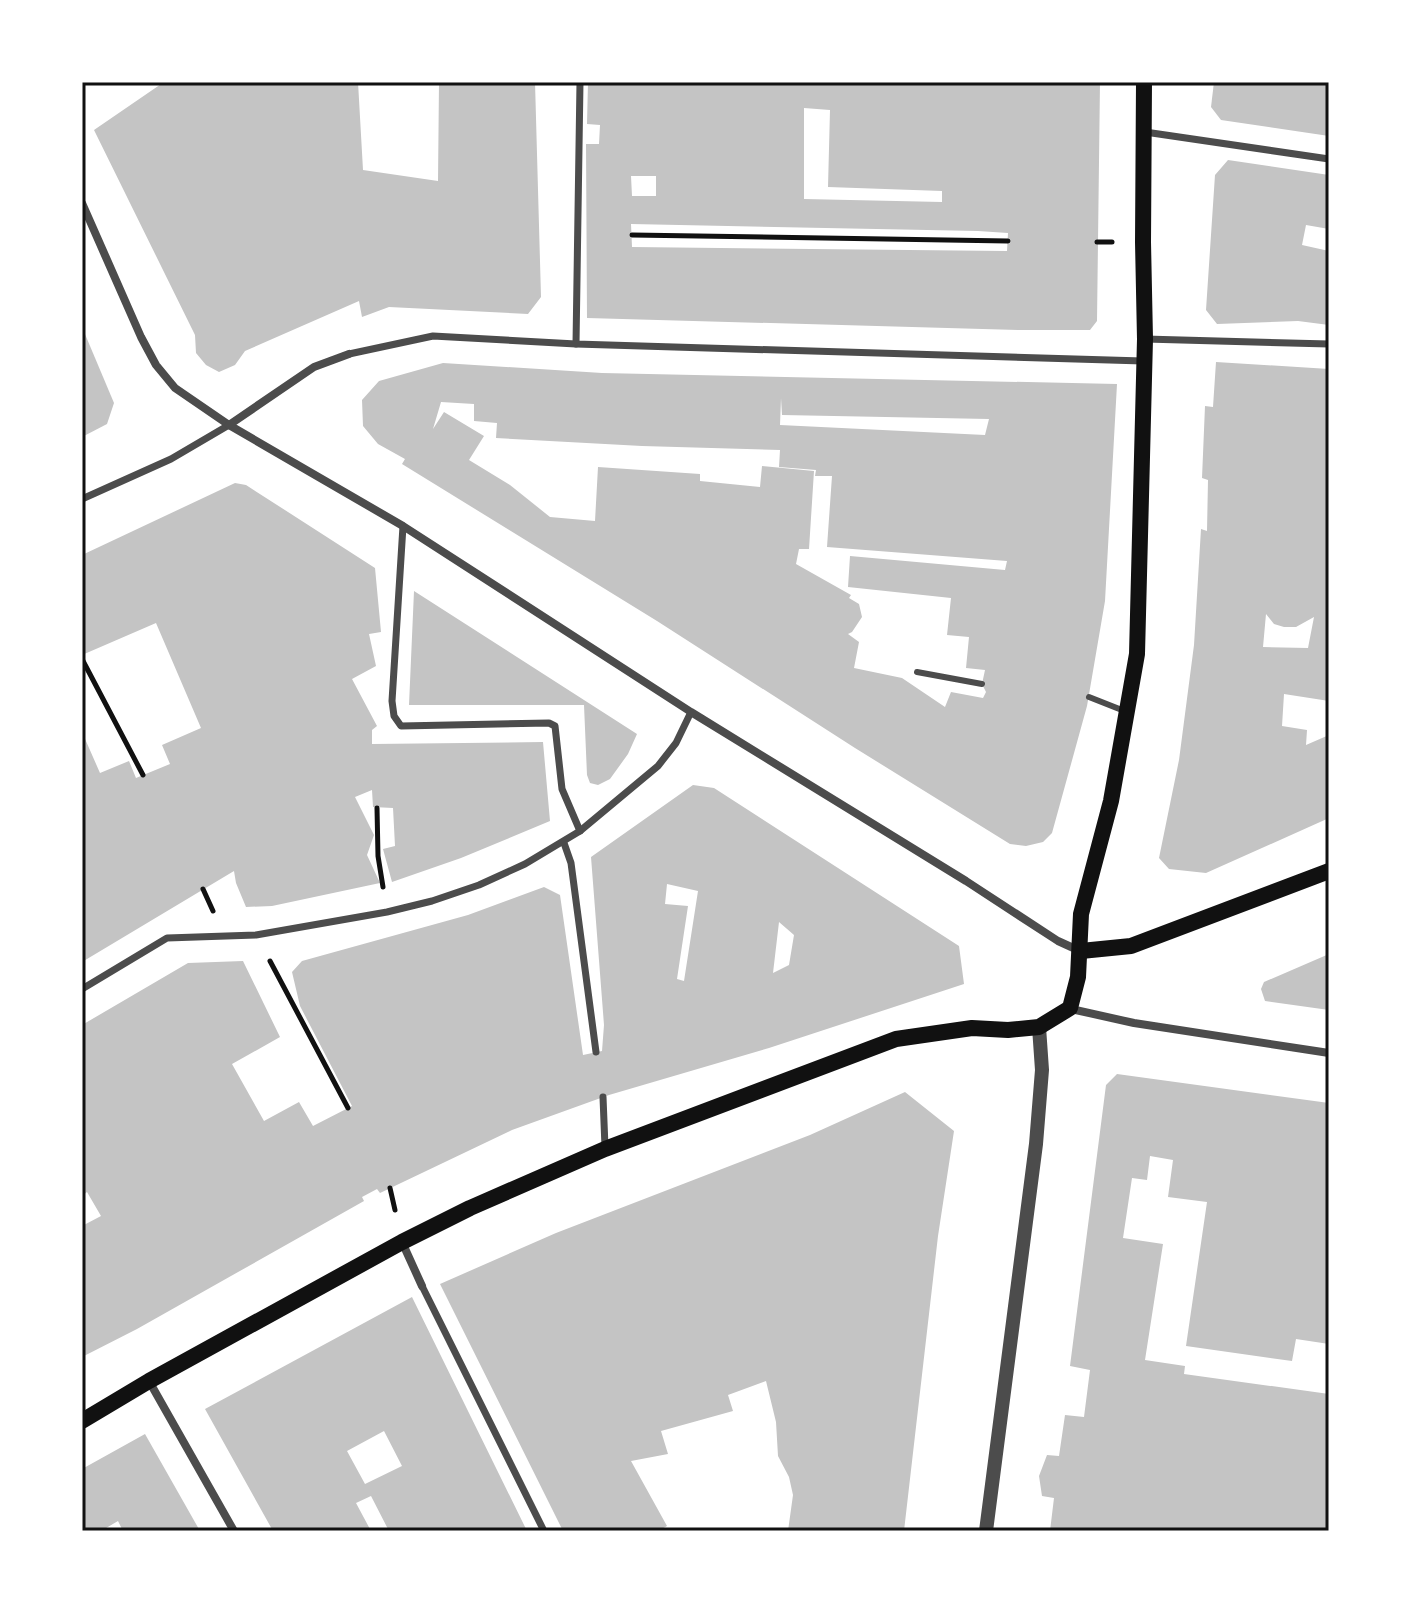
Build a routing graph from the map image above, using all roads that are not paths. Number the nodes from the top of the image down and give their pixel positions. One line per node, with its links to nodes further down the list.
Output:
1 (580, 82): 7 (street)
2 (1144, 82): 3 (main road)
3 (1142, 132): 4 (street); 6 (main road)
4 (1329, 159)
5 (82, 203): 11 (street)
6 (1145, 339): 8 (street); 10 (main road)
7 (576, 344): 9 (street); 10 (street)
8 (1329, 344)
9 (349, 354): 11 (street)
10 (1145, 361): 18 (main road)
11 (229, 425): 12 (street); 13 (street)
12 (82, 499)
13 (403, 526): 17 (street); 19 (street)
14 (917, 672): 15 (lane)
15 (982, 684)
16 (1089, 697): 18 (lane)
17 (691, 712): 19 (street); 22 (street)
18 (1127, 712): 22 (main road)
19 (580, 831): 20 (street)
20 (564, 843): 23 (street); 26 (street)
21 (1329, 871): 22 (main road)
22 (1081, 951): 24 (main road)
23 (82, 989)
24 (1070, 1008): 25 (main road); 27 (street)
25 (1039, 1027): 29 (main road); 36 (street)
26 (596, 1052)
27 (1329, 1053)
28 (603, 1097): 29 (street)
29 (605, 1149): 30 (main road)
30 (402, 1242): 31 (street); 32 (main road)
31 (422, 1286): 35 (street)
32 (149, 1381): 33 (main road); 34 (street)
33 (82, 1421)
34 (234, 1531)
35 (544, 1531)
36 (986, 1531)

